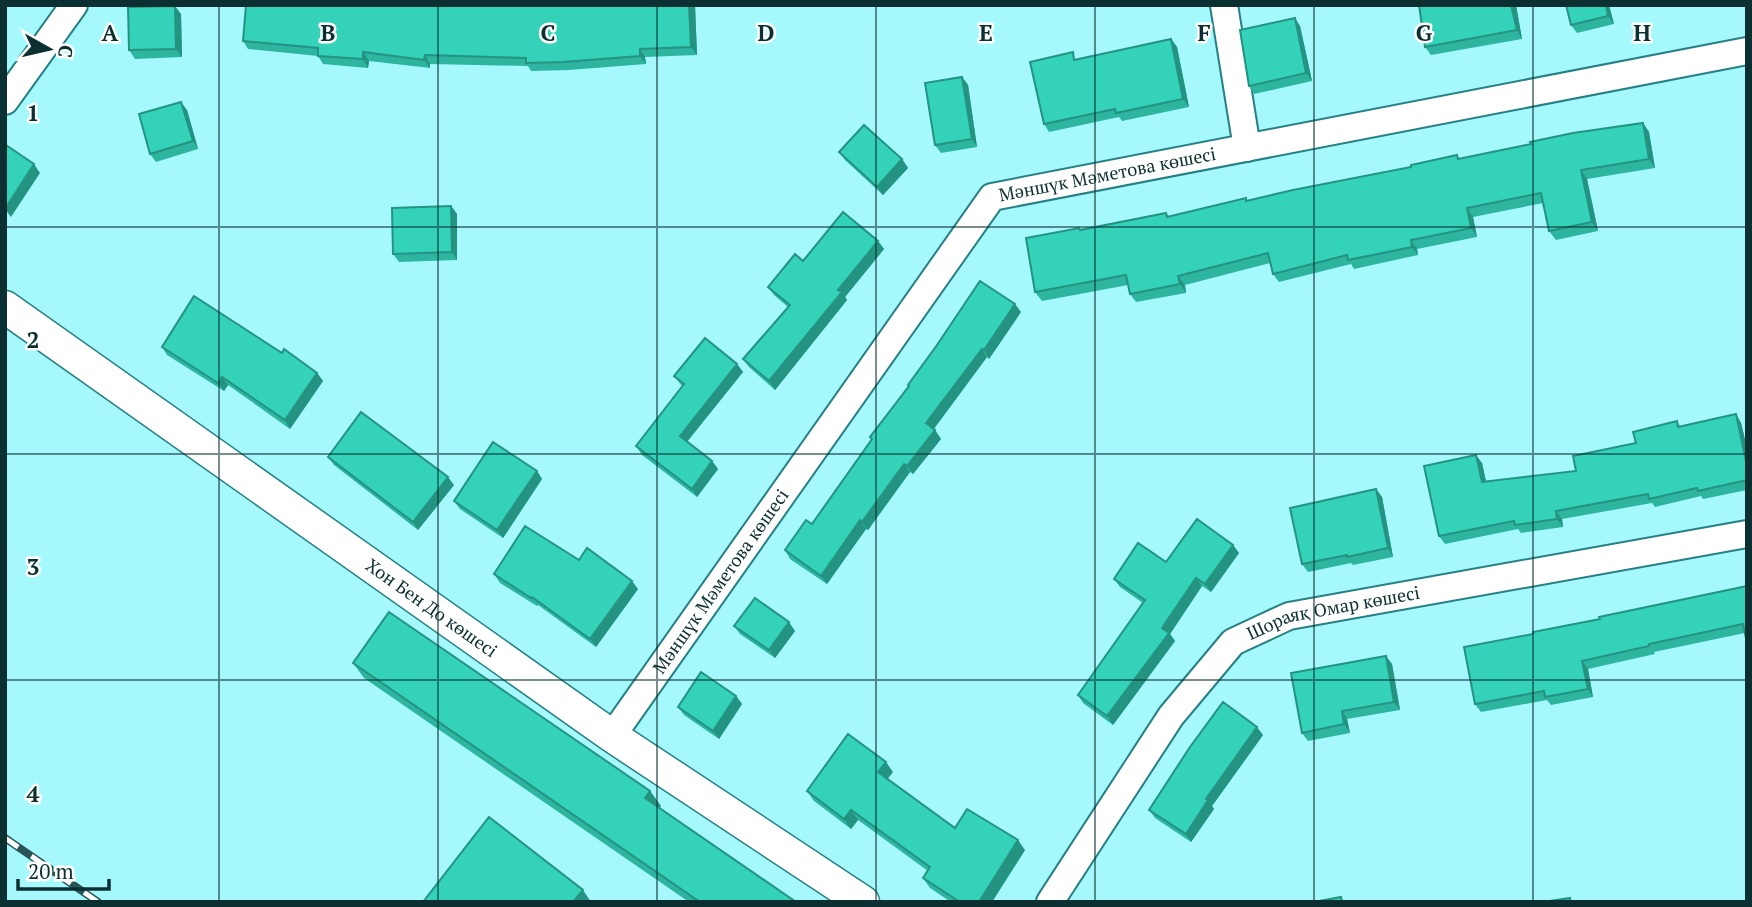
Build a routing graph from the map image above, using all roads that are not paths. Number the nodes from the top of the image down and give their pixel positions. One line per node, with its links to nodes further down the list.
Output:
1 (74, 5): 4 (street)
2 (1224, 5): 5 (street)
3 (1747, 51): 5 (street, Мәншүк Мәметова көшесі)
4 (5, 101)
5 (1247, 148): 8 (street, Мәншүк Мәметова көшесі)
6 (5, 307): 8 (street, Хон Бен До көшесі)
7 (1747, 534): 10 (street, Шораяқ Омар көшесі)
8 (612, 736): 9 (street, Хон Бен До көшесі)
9 (863, 902)
10 (1050, 902)

